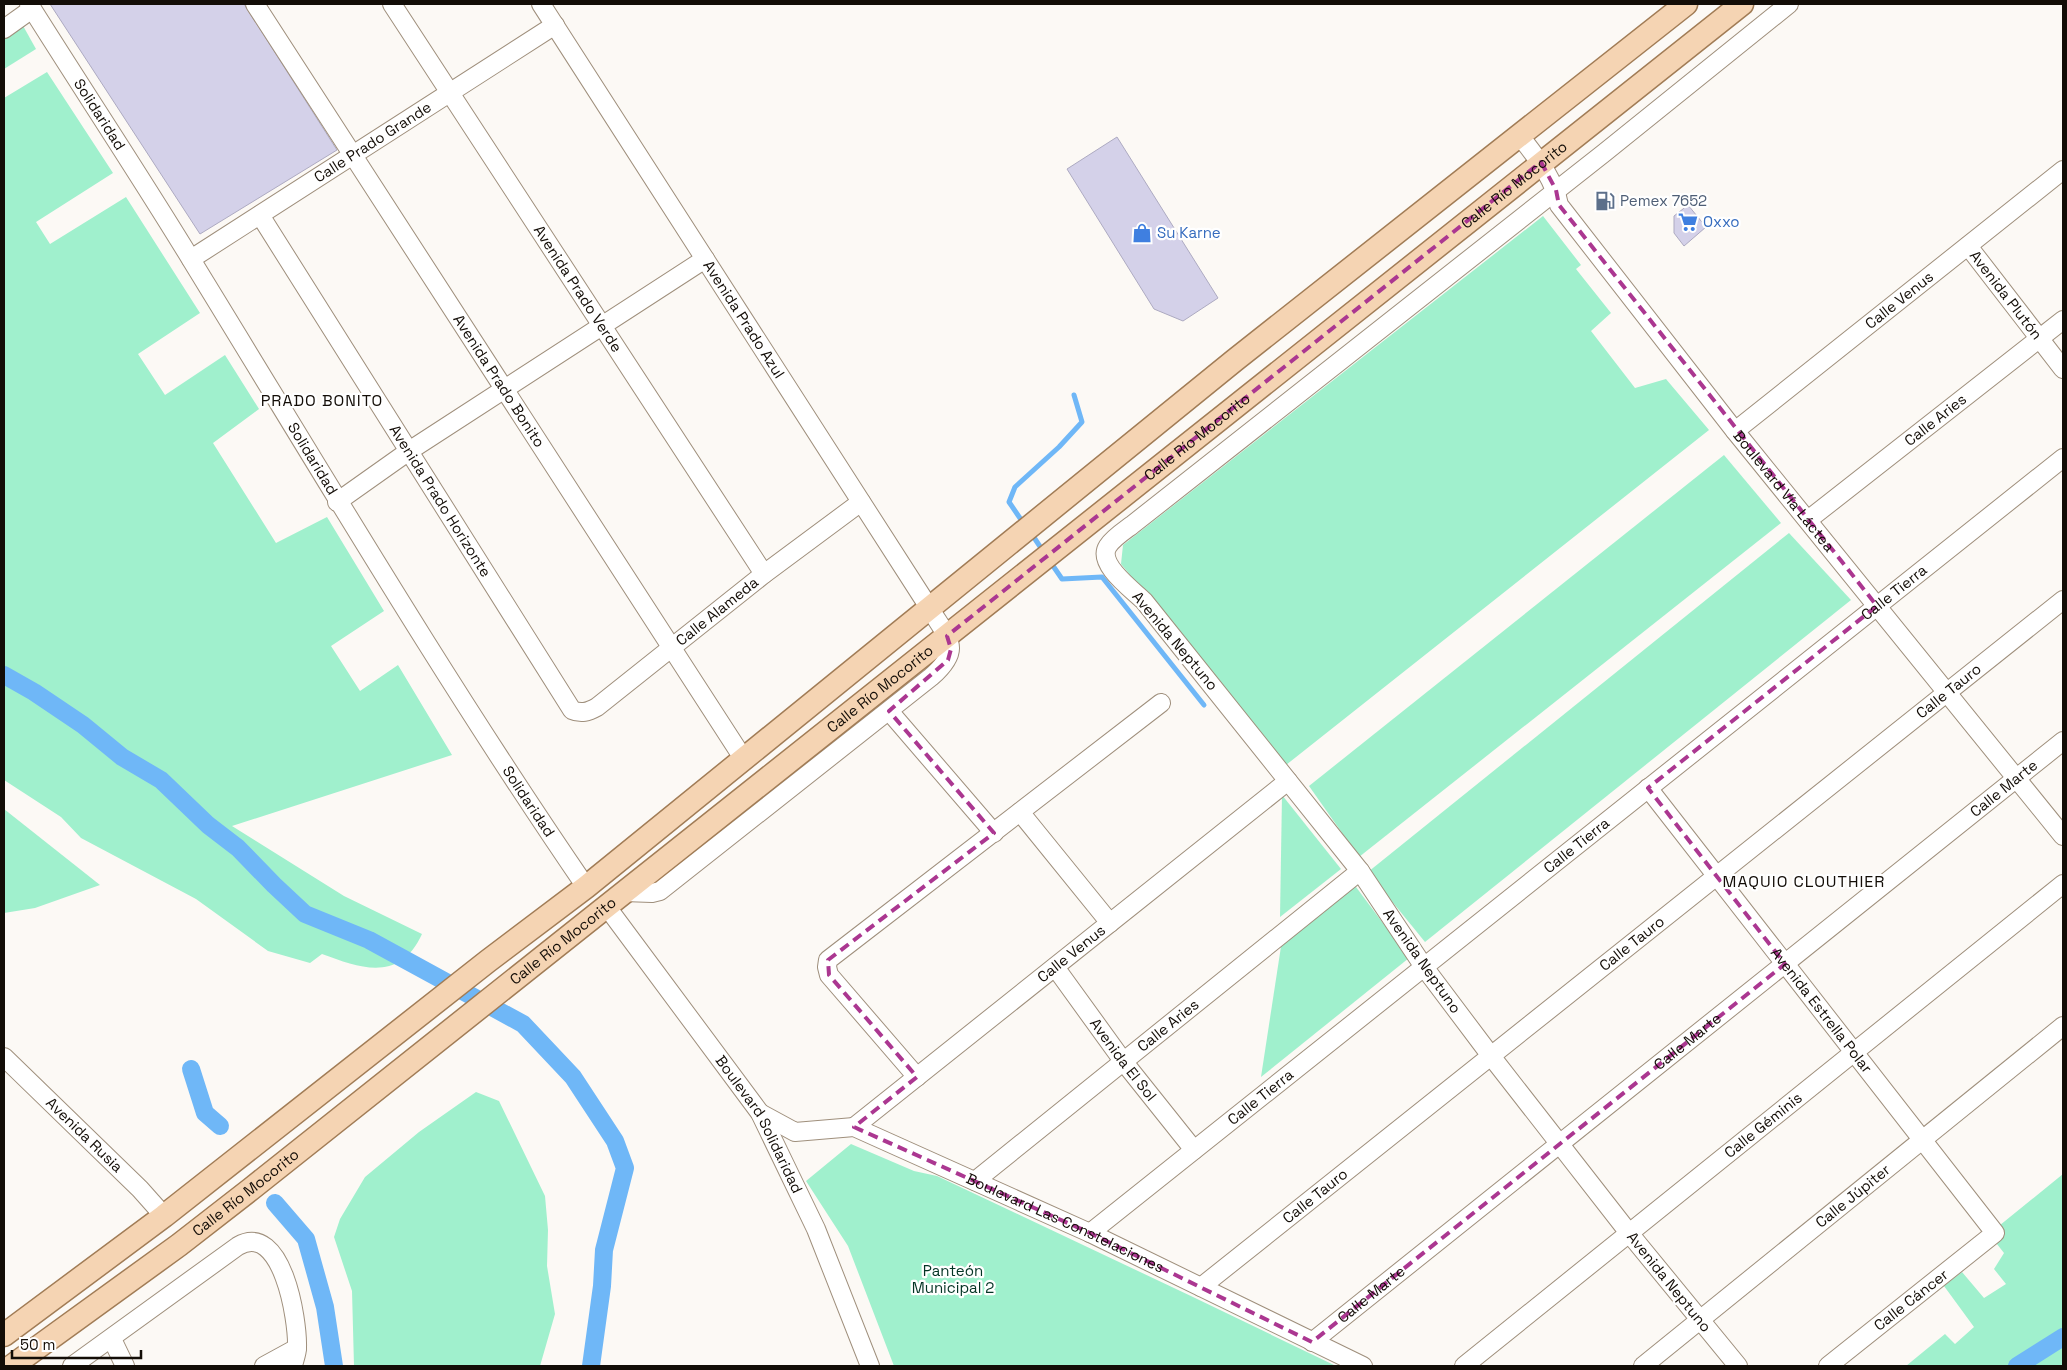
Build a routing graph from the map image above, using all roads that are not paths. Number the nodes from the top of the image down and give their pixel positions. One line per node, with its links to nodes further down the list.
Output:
1 (255, 4): 12 (street, Avenida Prado Bonito)
2 (392, 4): 10 (street, Avenida Prado Verde)
3 (541, 4): 8 (street, Avenida Prado Azul)
4 (1686, 4): 11 (main road, Calle Río Mocorito)
5 (1742, 4): 13 (main road, Calle Río Mocorito)
6 (1789, 4): 15 (street)
7 (31, 6): 9 (street); 19 (street, Solidaridad)
8 (555, 24): 10 (street, Calle Prado Grande); 18 (street, Avenida Prado Azul)
9 (4, 28)
10 (450, 92): 12 (street, Calle Prado Grande); 21 (street, Avenida Prado Verde)
11 (1520, 136): 13 (street, Boulevard Vía Láctea); 34 (main road, Calle Río Mocorito)
12 (353, 155): 16 (street, Calle Prado Grande); 24 (street, Avenida Prado Bonito)
13 (1541, 162): 15 (street, Boulevard Vía Láctea); 35 (main road, Calle Río Mocorito)
14 (2063, 170): 17 (street, Calle Venus)
15 (1556, 190): 25 (street, Boulevard Vía Láctea); 44 (street, Avenida Neptuno)
16 (260, 215): 19 (street, Calle Prado Grande); 26 (street, Avenida Prado Horizonte)
17 (1968, 246): 22 (street, Avenida Plutón); 25 (street, Calle Venus)
18 (705, 258): 21 (street); 29 (street, Avenida Prado Azul)
19 (191, 259): 28 (street, Solidaridad)
20 (2063, 320): 22 (street, Calle Aries)
21 (602, 326): 24 (street); 31 (street, Avenida Prado Verde)
22 (2040, 338): 23 (street, Avenida Plutón); 30 (street, Calle Aries)
23 (2063, 369)
24 (504, 389): 26 (street); 36 (street, Avenida Prado Bonito)
25 (1735, 430): 30 (street, Boulevard Vía Láctea)
26 (409, 452): 28 (street); 39 (street, Avenida Prado Horizonte)
27 (2063, 458): 33 (street, Calle Tierra)
28 (337, 502): 52 (street, Solidaridad)
29 (861, 502): 31 (street, Calle Alameda); 34 (street, Avenida Prado Azul)
30 (1808, 520): 33 (street, Boulevard Vía Láctea)
31 (764, 574): 36 (street, Calle Alameda)
32 (2063, 600): 37 (street, Calle Tauro)
33 (1877, 606): 37 (street, Boulevard Vía Láctea); 45 (street, Calle Tierra)
34 (930, 609): 35 (street, Avenida Prado Azul); 42 (main road, Calle Río Mocorito)
35 (947, 636): 40 (street); 53 (main road, Calle Río Mocorito)
36 (672, 649): 39 (street, Calle Alameda); 42 (street, Avenida Prado Bonito)
37 (1947, 693): 43 (street, Boulevard Vía Láctea); 50 (street, Calle Tauro)
38 (1161, 703): 46 (street)
39 (572, 710)
40 (889, 710): 47 (street); 53 (street)
41 (2063, 741): 43 (street, Calle Marte)
42 (742, 758): 52 (main road, Calle Río Mocorito)
43 (2016, 778): 48 (street, Boulevard Vía Láctea); 56 (street, Calle Marte)
44 (1288, 781): 49 (street, Avenida Neptuno); 55 (street, Calle Venus)
45 (1648, 788): 50 (street, Avenida Estrella Polar); 58 (street, Calle Tierra)
46 (1020, 812): 47 (street); 55 (street)
47 (994, 832): 64 (street)
48 (2063, 836)
49 (1360, 871): 58 (street, Avenida Neptuno); 63 (street, Calle Aries)
50 (1717, 877): 56 (street, Avenida Estrella Polar); 61 (street, Calle Tauro)
51 (2063, 884): 60 (street, Calle Géminis)
52 (586, 886): 71 (main road, Calle Río Mocorito)
53 (624, 892): 54 (main road, Calle Río Mocorito)
54 (607, 907): 65 (street, Boulevard Solidaridad); 81 (main road, Calle Río Mocorito)
55 (1110, 923): 57 (street, Calle Venus)
56 (1785, 964): 60 (street, Avenida Estrella Polar); 68 (street, Calle Marte)
57 (1055, 966): 63 (street, Avenida El Sol); 64 (street, Calle Venus)
58 (1424, 967): 61 (street, Avenida Neptuno); 69 (street, Calle Tierra)
59 (2063, 1026): 67 (street, Calle Júpiter)
60 (1853, 1053): 67 (street, Avenida Estrella Polar); 73 (street, Calle Géminis)
61 (1490, 1056): 68 (street, Avenida Neptuno); 75 (street, Calle Tauro)
62 (4, 1057): 71 (street, Avenida Rusia)
63 (1123, 1060): 69 (street, Avenida El Sol); 70 (street, Calle Aries)
64 (917, 1077): 66 (street, Calle Venus)
65 (760, 1113): 66 (street, Boulevard Las Constelaciones); 86 (street, Boulevard Solidaridad)
66 (854, 1127): 70 (street, Boulevard Las Constelaciones)
67 (1922, 1141): 74 (street, Avenida Estrella Polar); 76 (street, Calle Júpiter)
68 (1559, 1144): 73 (street, Avenida Neptuno); 79 (street, Calle Marte)
69 (1194, 1150): 72 (street, Calle Tierra)
70 (975, 1180): 72 (street, Boulevard Las Constelaciones)
71 (164, 1216): 77 (main road, Calle Río Mocorito)
72 (1090, 1233): 75 (street, Boulevard Las Constelaciones)
73 (1629, 1233): 76 (street, Avenida Neptuno); 88 (street, Calle Géminis)
74 (1995, 1233): 91 (street, Calle Cáncer)
75 (1201, 1287): 79 (street, Boulevard Las Constelaciones)
76 (1701, 1320): 89 (street, Calle Júpiter); 90 (street, Avenida Neptuno)
77 (4, 1335)
78 (112, 1339): 80 (street); 82 (street); 83 (street)
79 (1312, 1342): 87 (street, Boulevard Las Constelaciones)
80 (297, 1348): 84 (street); 85 (street)
81 (12, 1366)
82 (72, 1366)
83 (126, 1366)
84 (264, 1366)
85 (293, 1366)
86 (870, 1366)
87 (1363, 1366)
88 (1464, 1366)
89 (1644, 1366)
90 (1738, 1366)
91 (1828, 1366)

